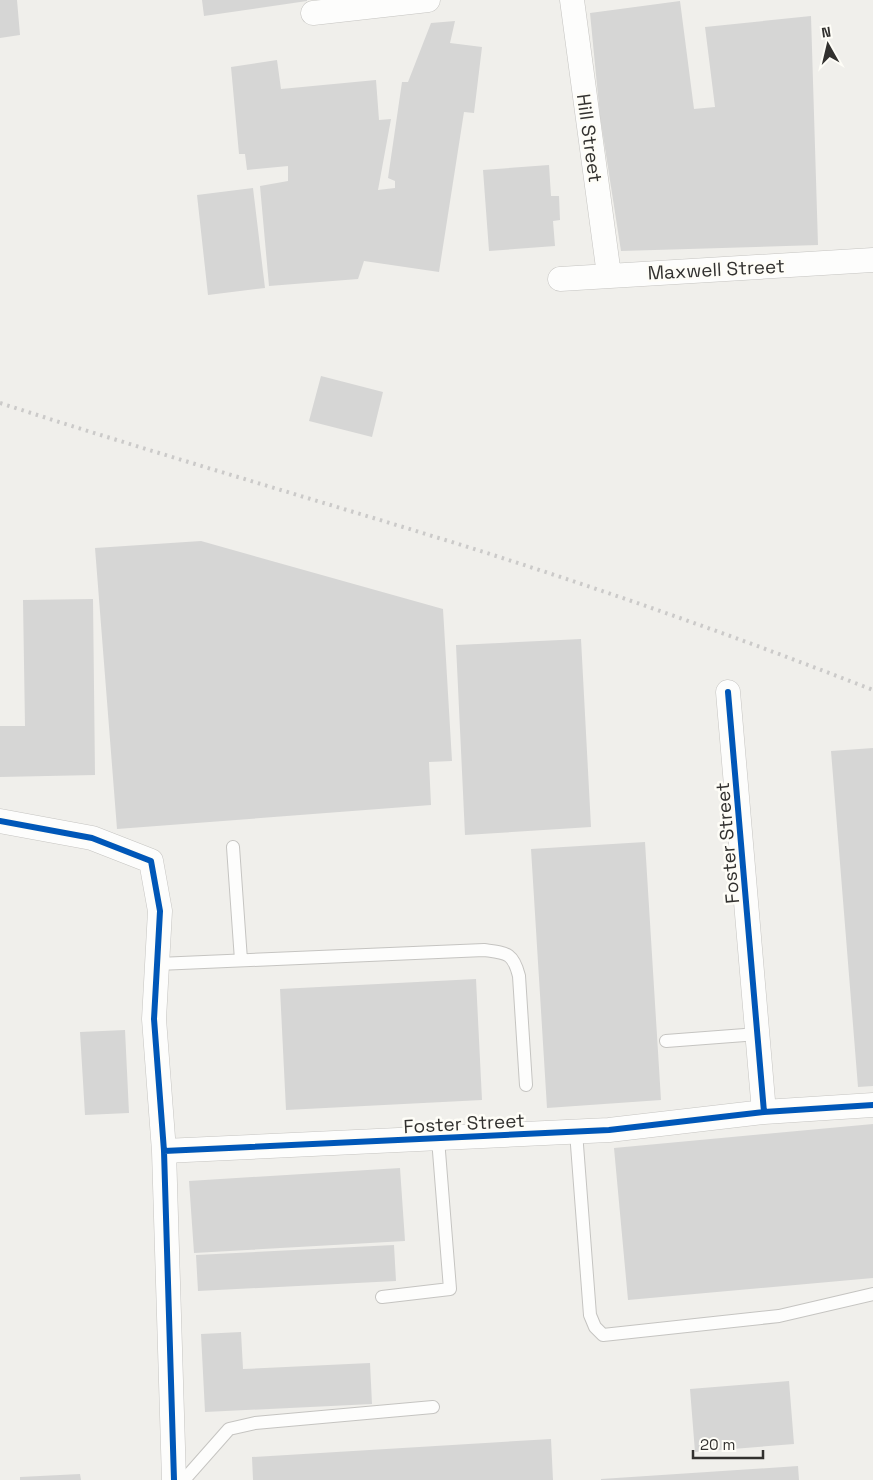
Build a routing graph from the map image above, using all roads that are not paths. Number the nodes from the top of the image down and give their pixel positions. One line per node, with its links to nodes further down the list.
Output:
1 (428, 0): 3 (street)
2 (572, 0): 5 (street, Hill Street)
3 (313, 13)
4 (873, 260): 5 (street, Maxwell Street)
5 (609, 275): 6 (street, Maxwell Street)
6 (560, 279)
7 (728, 692): 12 (street, Foster Street)
8 (0, 820): 11 (street)
9 (233, 848): 10 (lane)
10 (241, 960): 11 (lane); 14 (lane)
11 (158, 964): 19 (street)
12 (758, 1034): 13 (lane); 16 (street, Foster Street)
13 (666, 1041)
14 (526, 1085)
15 (873, 1105): 16 (street, Foster Street)
16 (764, 1112): 17 (street, Foster Street)
17 (576, 1132): 18 (street, Foster Street); 20 (lane)
18 (438, 1139): 19 (street, Foster Street); 21 (lane)
19 (164, 1151): 23 (street)
20 (873, 1294)
21 (382, 1297)
22 (433, 1408): 24 (lane)
23 (174, 1480)
24 (184, 1480)

